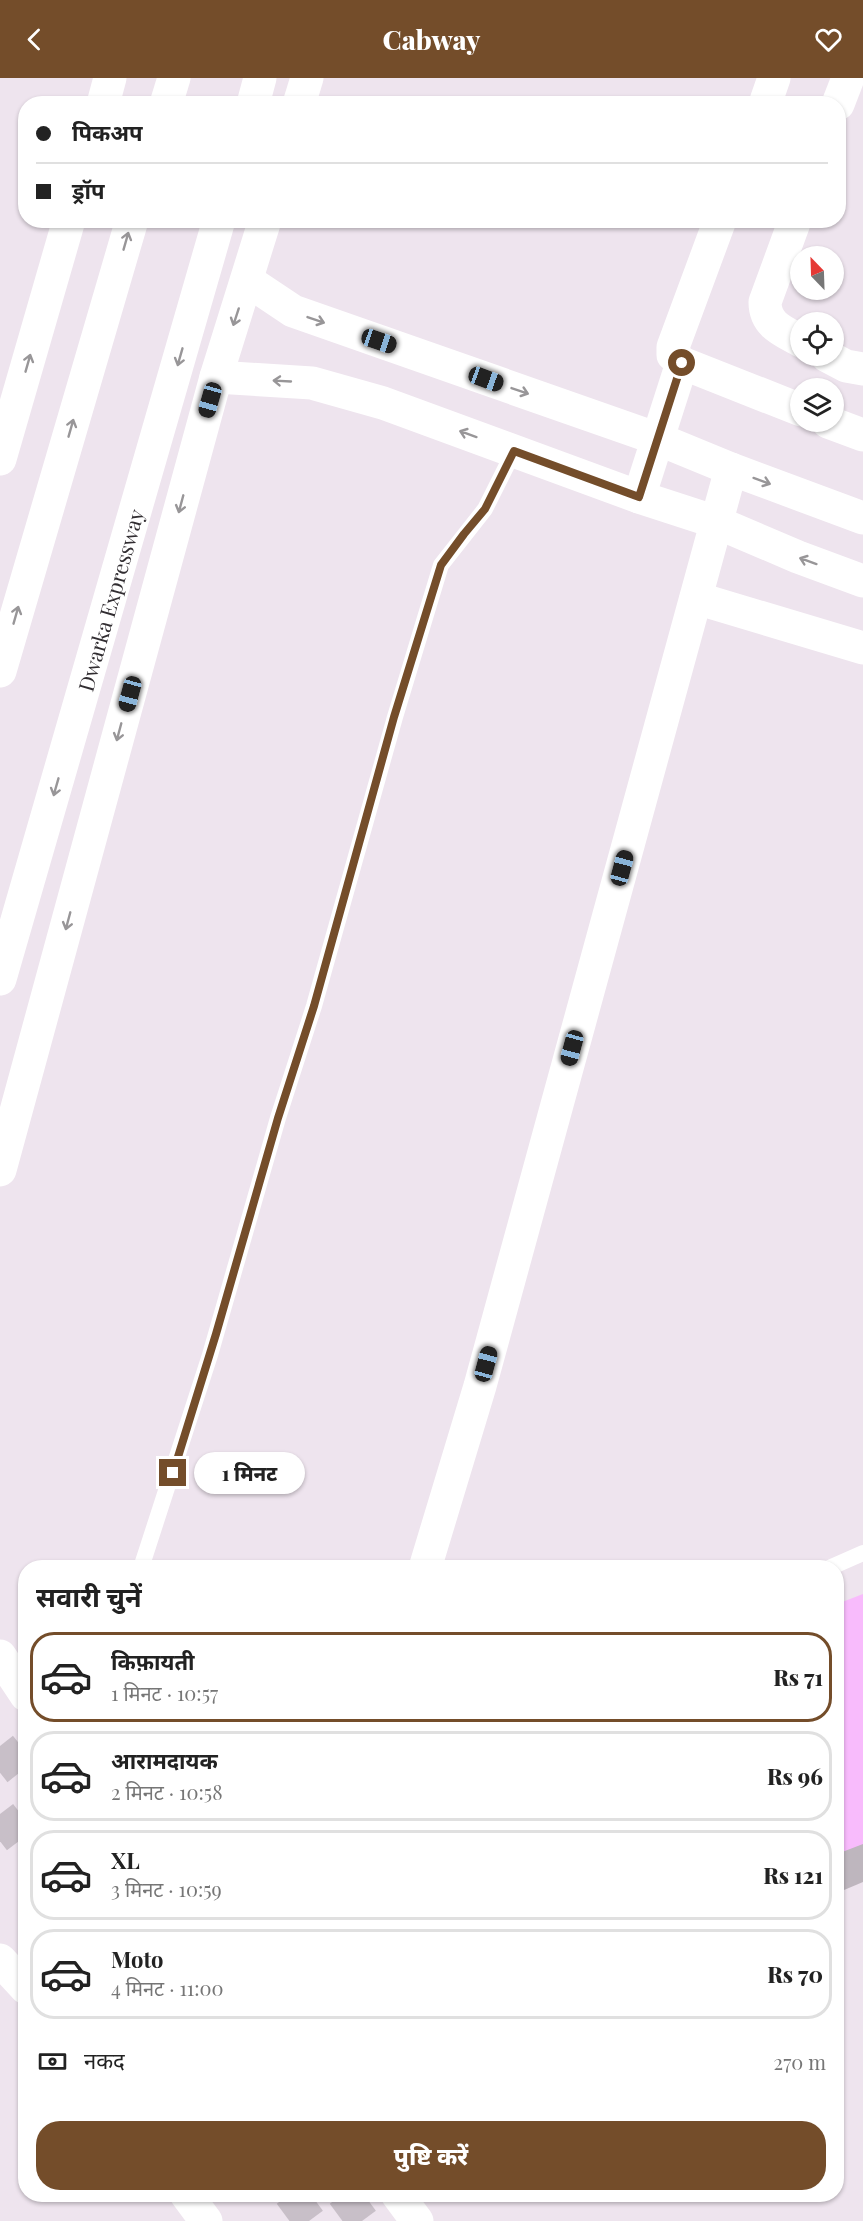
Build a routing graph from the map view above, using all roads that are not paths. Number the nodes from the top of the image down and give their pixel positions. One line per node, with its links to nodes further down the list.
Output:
1 (111, 78): 7 (main road)
2 (174, 78): 8 (main road)
3 (260, 78): 9 (main road)
4 (307, 78): 10 (main road)
5 (774, 78): 11 (main road)
6 (848, 78): 12 (main road)
7 (105, 96)
8 (168, 96)
9 (255, 96)
10 (301, 96)
11 (768, 96)
12 (841, 96)
13 (67, 228): 30 (main road, one-way to 13)
14 (130, 228): 38 (main road, one-way to 14)
15 (217, 228): 39 (main road, Dwarka Expressway, one-way to 39)
16 (263, 228): 19 (main road)
17 (717, 228): 21 (main road)
18 (792, 228): 20 (main road)
19 (248, 281): 24 (main road, one-way to 24); 28 (main road, one-way to 28)
20 (790, 335)
21 (682, 363): 25 (main road); 28 (main road)
22 (844, 365): 23 (main road)
23 (863, 369)
24 (216, 377): 29 (main road, one-way to 24); 40 (main road, one-way to 40)
25 (790, 406)
26 (844, 428): 27 (main road)
27 (863, 435)
28 (658, 440): 31 (main road); 32 (main road)
29 (514, 451): 32 (main road); 42 (lane)
30 (0, 459)
31 (731, 470): 33 (main road, one-way to 33); 34 (main road)
32 (639, 497): 34 (main road)
33 (863, 518)
34 (716, 522): 35 (main road, one-way to 34); 36 (main road)
35 (863, 581)
36 (696, 598): 37 (main road); 43 (main road)
37 (863, 648)
38 (0, 671)
39 (0, 980)
40 (0, 1170)
41 (863, 1553): 44 (lane)
42 (144, 1560)
43 (427, 1560)
44 (844, 1561)
45 (0, 1656): 46 (main road)
46 (18, 1683)
47 (0, 1960): 48 (main road)
48 (18, 1979)
49 (192, 2202): 51 (main road)
50 (403, 2202): 52 (main road)
51 (206, 2221)
52 (417, 2221)

